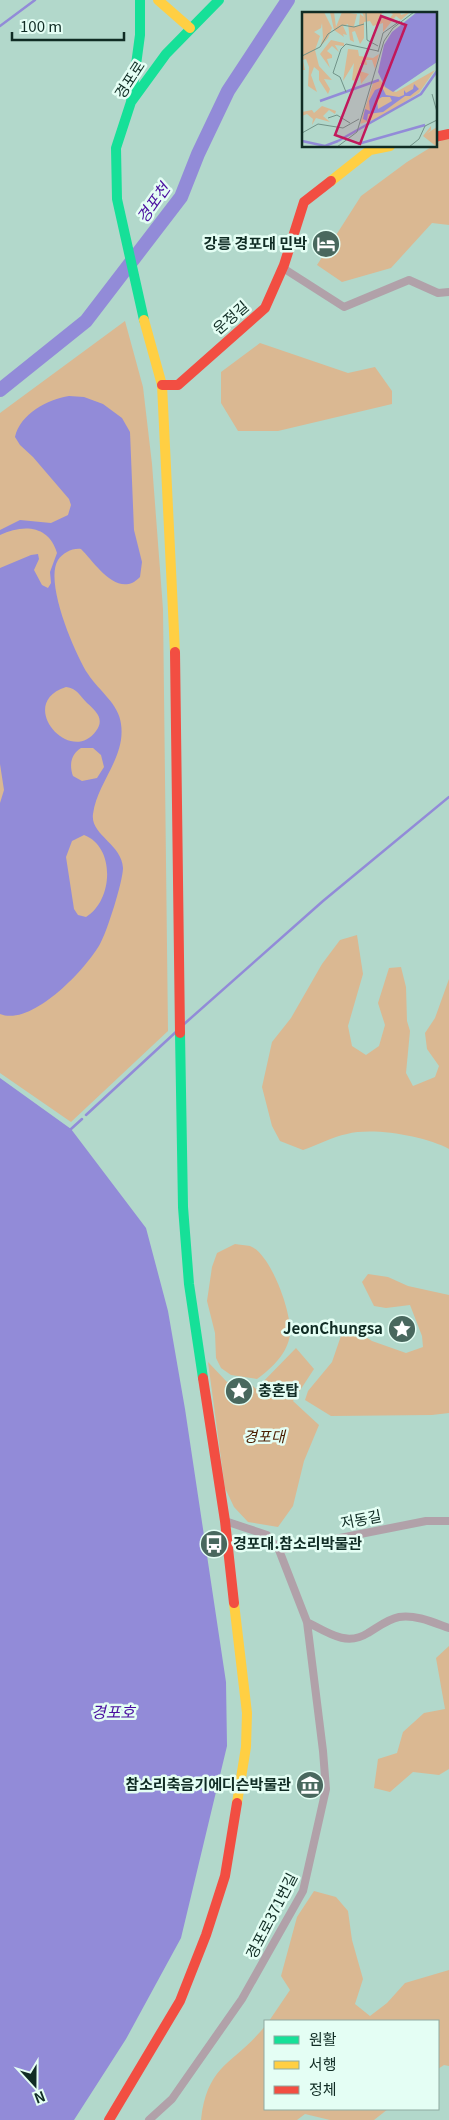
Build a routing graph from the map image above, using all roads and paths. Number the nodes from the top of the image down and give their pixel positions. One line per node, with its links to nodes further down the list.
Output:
1 (140, 0): 5 (street)
2 (158, 0): 4 (street)
3 (219, 0): 4 (street, 경포로)
4 (190, 28): 5 (street, 경포로)
5 (131, 102): 11 (street, 경포로)
6 (449, 134): 7 (street)
7 (436, 137)
8 (380, 148): 9 (street, 운정길)
9 (283, 268): 10 (street); 11 (street, 운정길)
10 (449, 292)
11 (162, 385): 12 (street, 경포로)
12 (225, 1521): 14 (street, 경포로371번길); 17 (street, 경포로)
13 (449, 1521): 14 (street, 저동길)
14 (279, 1550): 15 (street, 경포로371번길)
15 (307, 1622): 16 (street); 18 (street, 경포로371번길)
16 (449, 1628)
17 (109, 2120)
18 (149, 2120)

